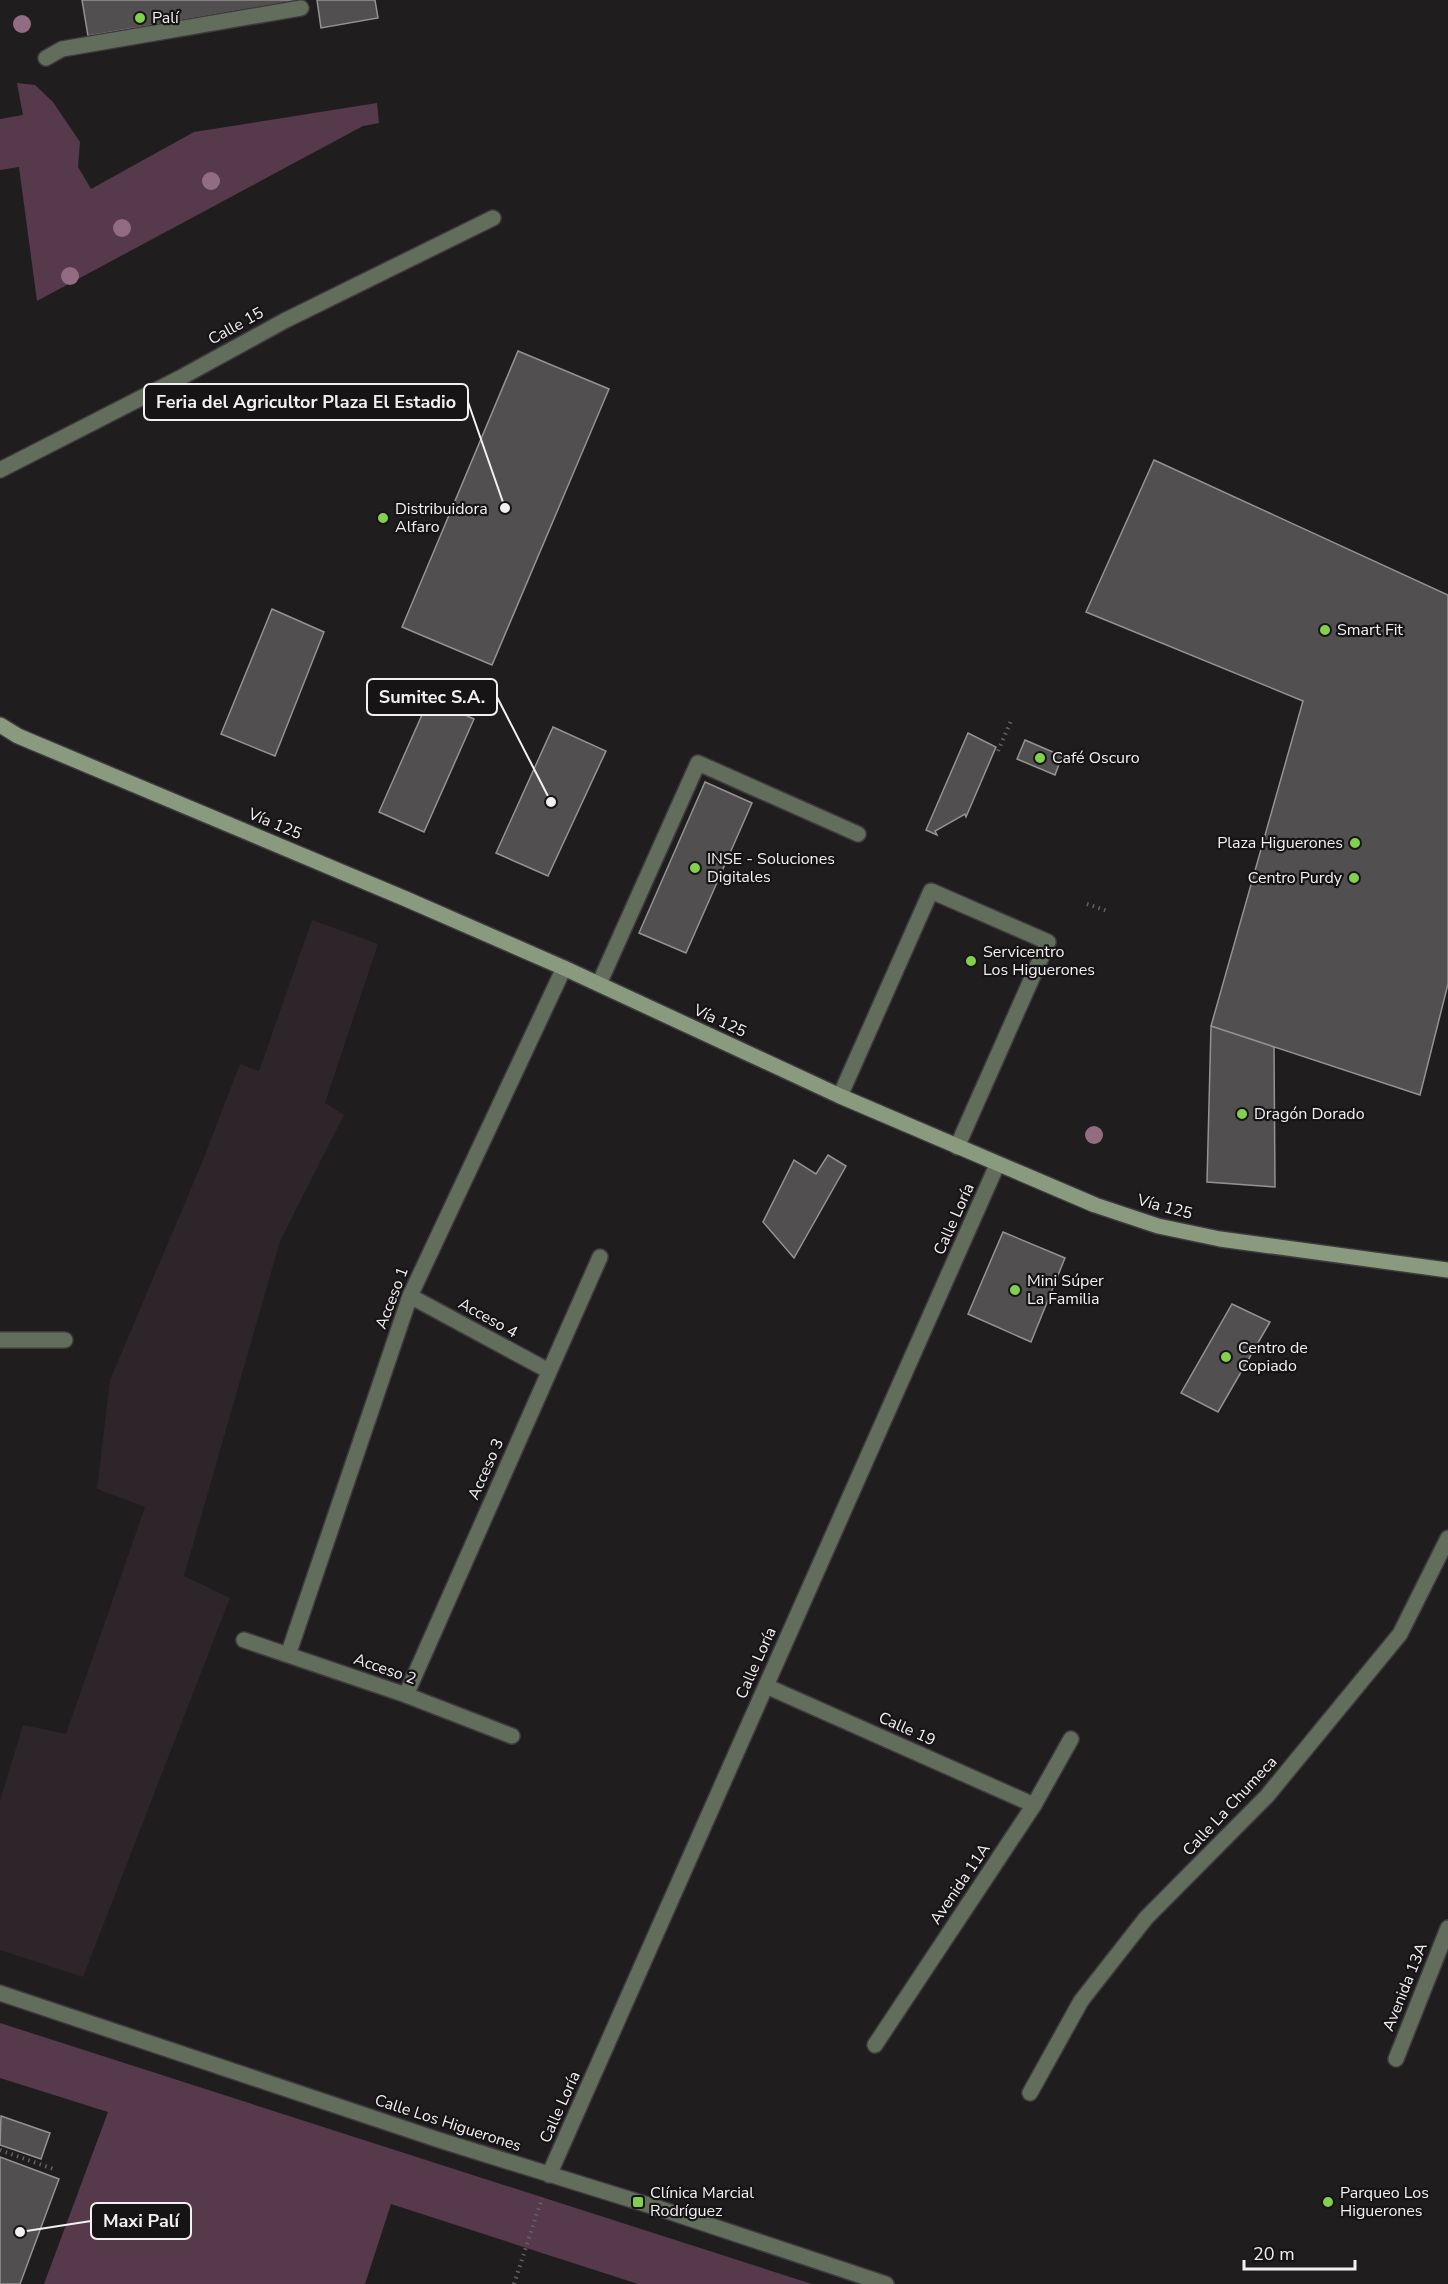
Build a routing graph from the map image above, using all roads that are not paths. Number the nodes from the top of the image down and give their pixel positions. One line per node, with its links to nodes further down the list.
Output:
1 (301, 8): 2 (street)
2 (46, 58)
3 (493, 219): 4 (street, Calle 15)
4 (0, 470)
5 (0, 725): 7 (main road, Vía 125)
6 (858, 834): 8 (street)
7 (564, 968): 8 (main road, Vía 125); 14 (street, Acceso 1)
8 (599, 984): 9 (main road, Vía 125)
9 (840, 1096): 10 (main road, Vía 125); 10 (street)
10 (957, 1147): 11 (main road, Vía 125)
11 (997, 1165): 13 (main road, Vía 125); 21 (street, Calle Loría)
12 (600, 1257): 17 (street, Acceso 3)
13 (1448, 1270)
14 (410, 1296): 17 (street, Acceso 4); 20 (street, Acceso 1)
15 (0, 1340): 16 (street)
16 (65, 1340)
17 (549, 1371): 22 (street, Acceso 3)
18 (1448, 1538): 30 (street, Calle La Chumeca)
19 (244, 1640): 20 (street, Acceso 2)
20 (288, 1655): 22 (street, Acceso 2)
21 (766, 1686): 25 (street, Calle 19); 31 (street, Calle Loría)
22 (406, 1695): 23 (street, Acceso 2)
23 (512, 1736)
24 (1071, 1739): 25 (street, Avenida 11A)
25 (1034, 1805): 28 (street, Avenida 11A)
26 (1448, 1928): 29 (street, Avenida 13A)
27 (0, 1993): 31 (street, Calle Los Higuerones)
28 (875, 2045)
29 (1396, 2059)
30 (1030, 2093)
31 (549, 2175): 32 (street, Calle Los Higuerones)
32 (886, 2284)

